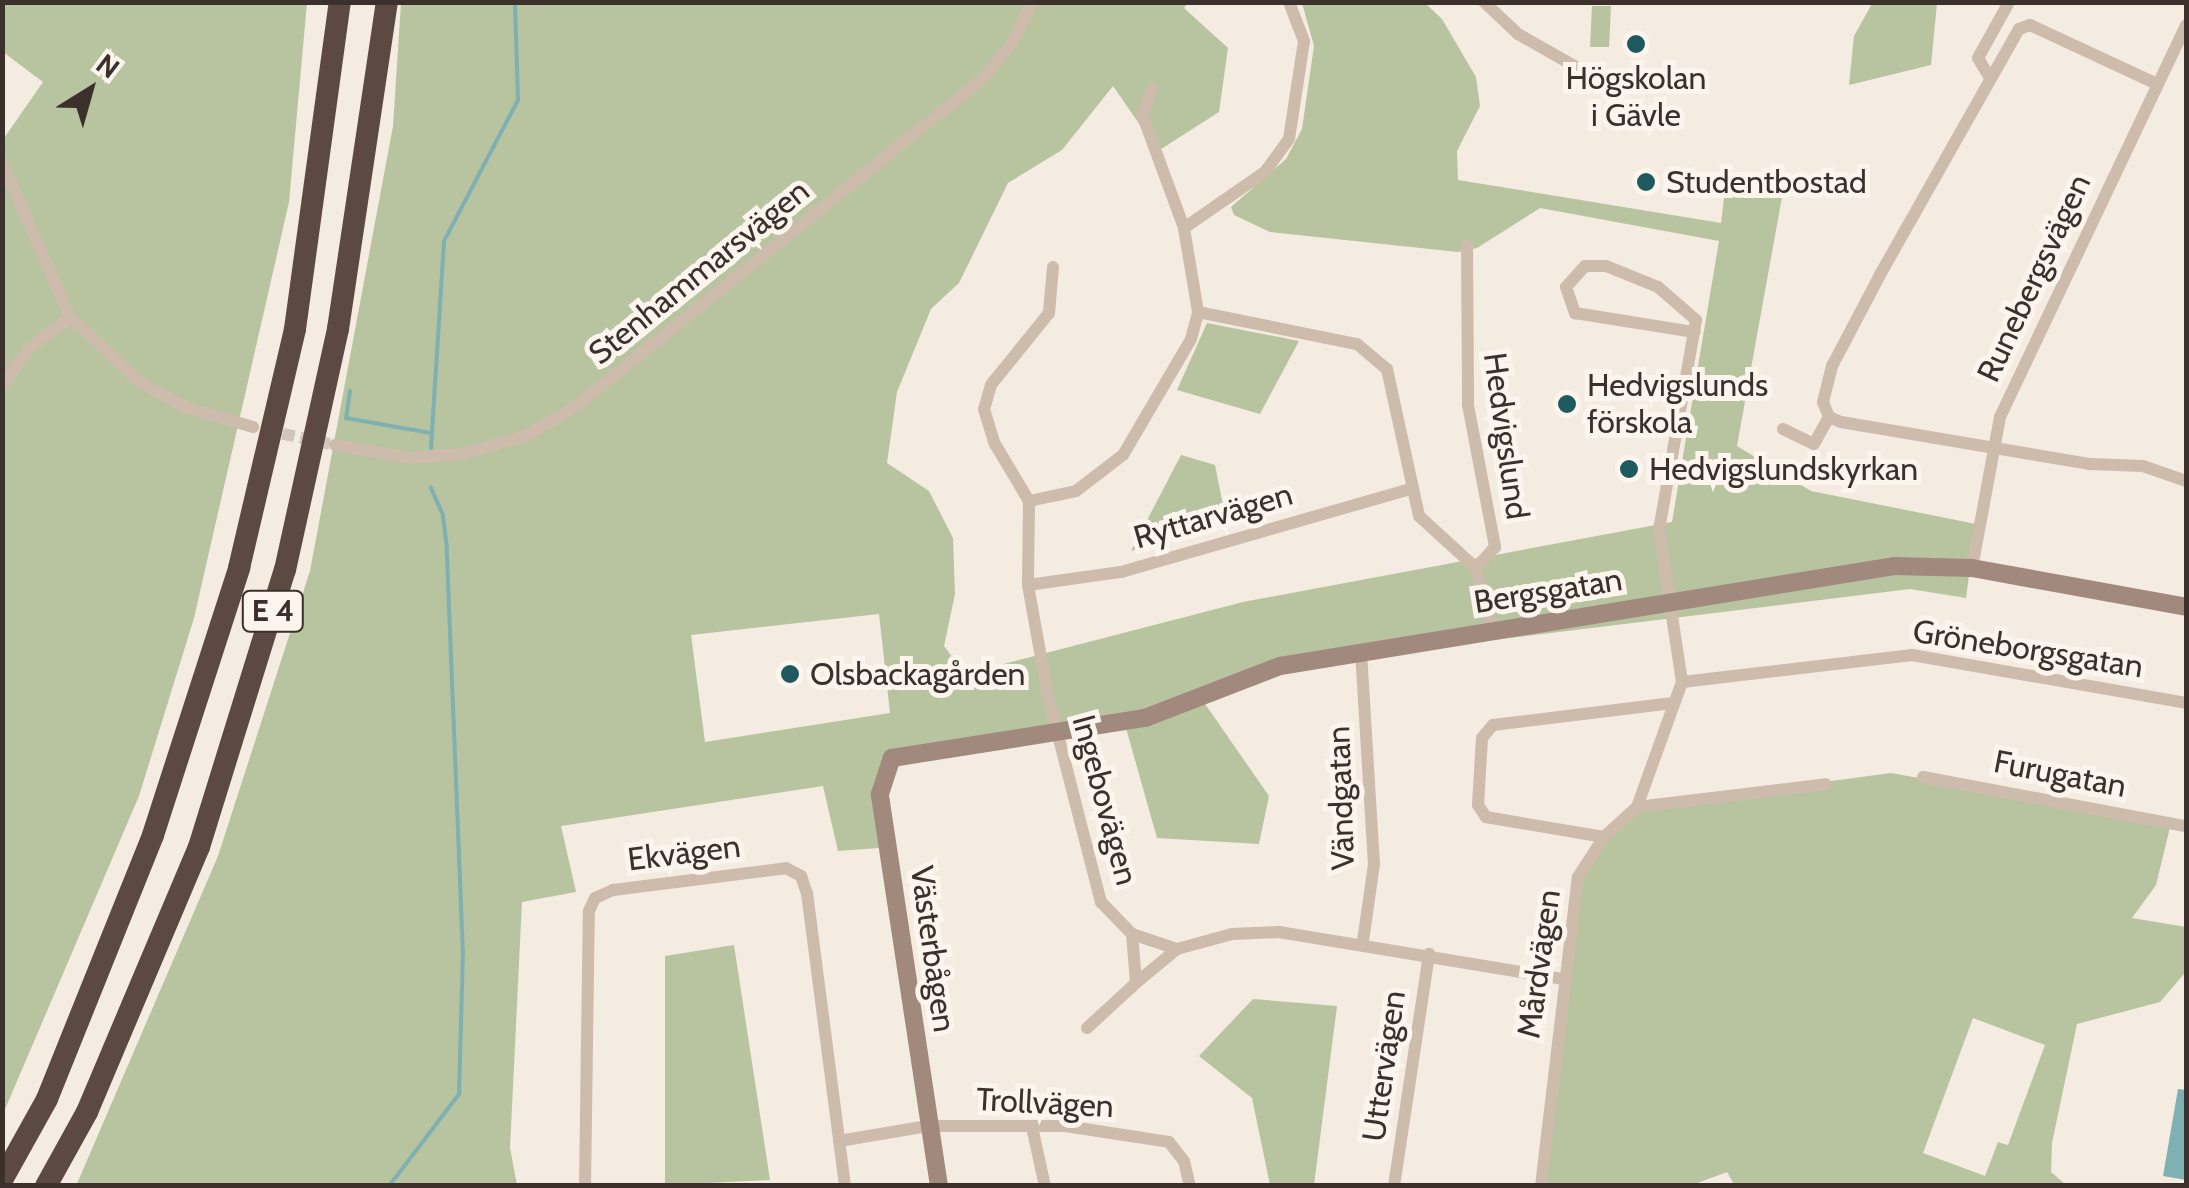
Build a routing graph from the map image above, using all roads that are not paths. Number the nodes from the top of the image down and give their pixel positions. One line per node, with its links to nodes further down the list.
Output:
1 (340, 2): 55 (highway, E 4)
2 (387, 2): 56 (highway, E 4)
3 (1032, 2): 23 (street, Stenhammarsvägen)
4 (1289, 2): 13 (street)
5 (1484, 2): 8 (street)
6 (2009, 2): 9 (street)
7 (2186, 25): 10 (street, Runebergsvägen)
8 (1582, 71)
9 (1990, 78): 10 (street); 20 (street)
10 (2157, 84): 24 (street, Runebergsvägen)
11 (1153, 88): 13 (street)
12 (2, 162): 17 (street)
13 (1184, 228): 16 (street)
14 (1467, 246): 28 (street, Hedvigslund)
15 (1053, 267): 27 (street)
16 (1198, 312): 26 (street); 27 (street)
17 (70, 317): 19 (street); 21 (street)
18 (1694, 332): 18 (street); 31 (street)
19 (2, 387)
20 (1829, 417): 22 (street); 24 (street)
21 (253, 427)
22 (1783, 429)
23 (335, 445)
24 (1990, 446): 25 (street); 29 (street, Runebergsvägen)
25 (2186, 481)
26 (1410, 489): 28 (street); 30 (street, Ryttarvägen)
27 (1029, 502): 30 (street, Ingebovägen)
28 (1476, 568): 33 (street)
29 (1972, 568): 31 (street, Bergsgatan); 32 (street, Bergsgatan)
30 (1028, 585): 38 (street, Ingebovägen)
31 (1668, 601): 33 (street, Bergsgatan); 35 (street)
32 (2186, 608)
33 (1492, 630): 34 (street, Bergsgatan)
34 (1361, 652): 38 (street, Bergsgatan); 46 (street, Vändgatan)
35 (1682, 682): 36 (street); 37 (street, Gröneborgsgatan)
36 (1671, 703): 42 (street); 44 (street)
37 (2186, 703)
38 (1058, 732): 39 (street, Bergsgatan); 45 (street, Ingebovägen)
39 (927, 749): 52 (street, Västerbågen)
40 (1923, 777): 43 (street, Furugatan)
41 (1826, 784): 42 (street)
42 (1636, 808): 44 (street, Mårdvägen)
43 (2186, 826)
44 (1604, 836): 49 (street, Mårdvägen)
45 (1132, 934): 47 (street); 50 (street)
46 (1362, 941): 47 (street); 48 (street)
47 (1177, 949): 50 (street)
48 (1429, 954): 49 (street); 62 (street, Uttervägen)
49 (1562, 979): 63 (street, Mårdvägen)
50 (1136, 983): 51 (street)
51 (1087, 1028)
52 (928, 1126): 53 (street, Trollvägen); 54 (street); 59 (street, Västerbågen)
53 (1032, 1127): 60 (street); 61 (street, Trollvägen)
54 (839, 1141): 57 (street, Ekvägen); 58 (street, Ekvägen)
55 (2, 1180)
56 (46, 1186)
57 (586, 1186)
58 (845, 1186)
59 (939, 1186)
60 (1045, 1186)
61 (1190, 1186)
62 (1394, 1186)
63 (1541, 1186)

